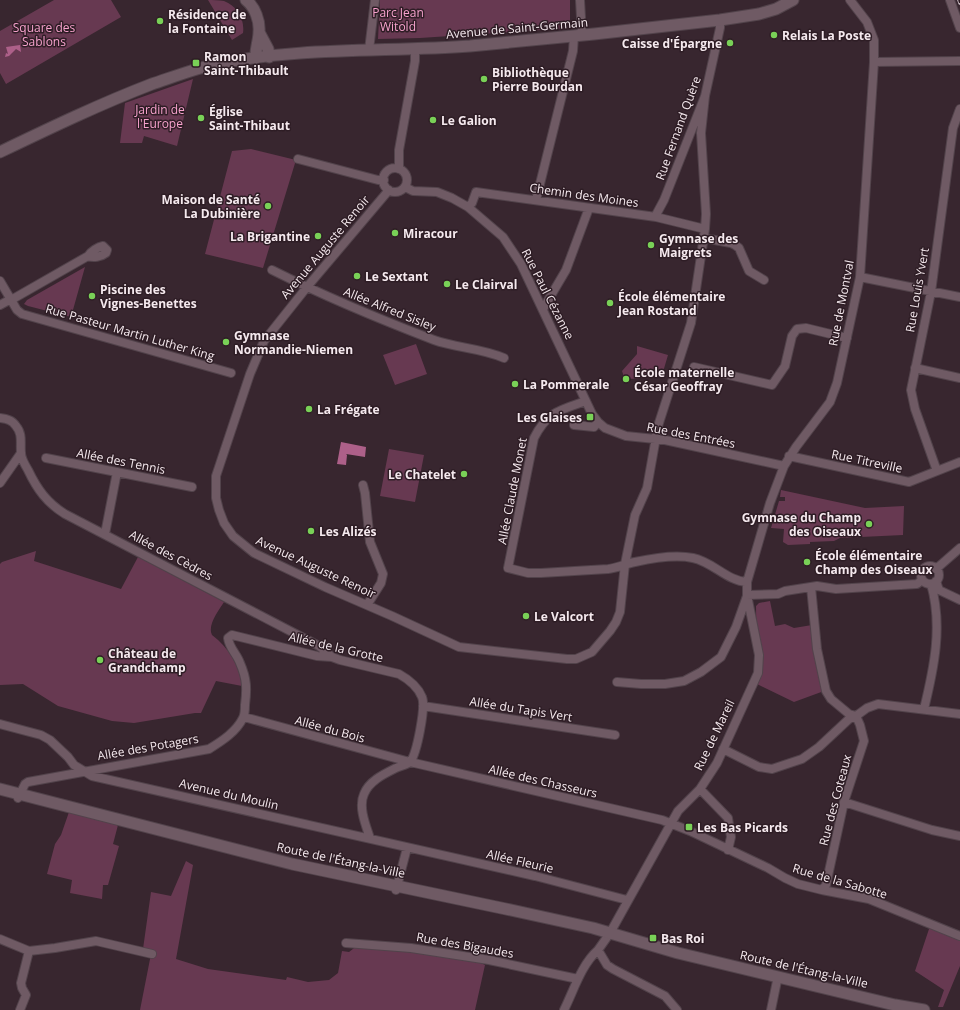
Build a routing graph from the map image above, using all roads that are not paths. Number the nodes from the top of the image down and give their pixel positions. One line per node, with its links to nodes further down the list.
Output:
1 (246, 0): 9 (street)
2 (375, 0): 12 (street)
3 (580, 0): 10 (street)
4 (793, 0): 7 (street, Avenue de Saint-Germain)
5 (850, 0): 16 (street, Rue de Montval)
6 (950, 0): 8 (street)
7 (720, 20): 10 (street, Avenue de Saint-Germain); 17 (street, Rue Fernand Quère)
8 (960, 28)
9 (260, 32): 13 (street); 14 (street)
10 (578, 36): 11 (street, Avenue de Saint-Germain); 25 (street)
11 (415, 49): 12 (street, Avenue de Saint-Germain); 21 (street)
12 (369, 50): 13 (street, Avenue de Saint-Germain)
13 (269, 57): 14 (street, Avenue de Saint-Germain)
14 (256, 58): 19 (street, Avenue de Saint-Germain)
15 (960, 61): 16 (street)
16 (874, 62): 33 (street, Rue de Montval)
17 (705, 96): 28 (street, Rue Fernand Quère); 29 (street, Avenue Auguste Renoir)
18 (960, 109): 37 (street, Rue Louis Yvert)
19 (0, 152)
20 (298, 159): 22 (street)
21 (399, 169): 22 (street); 23 (street)
22 (384, 180): 24 (street)
23 (405, 187): 24 (street); 26 (street, Rue Paul Cézanne)
24 (389, 190): 36 (street, Avenue Auguste Renoir)
25 (536, 200): 26 (street, Chemin des Moines); 27 (street, Chemin des Moines)
26 (468, 207): 41 (street, Rue Paul Cézanne)
27 (589, 208): 28 (street, Chemin des Moines); 41 (street)
28 (656, 217): 29 (street, Chemin des Moines)
29 (705, 229): 30 (street, Avenue Auguste Renoir)
30 (704, 238): 34 (street); 52 (street, Avenue Auguste Renoir)
31 (88, 256): 39 (street)
32 (272, 270): 36 (street, Allée Alfred Sisley)
33 (860, 276): 37 (street); 42 (street, Rue de Montval)
34 (764, 280)
35 (0, 281): 39 (street)
36 (307, 287): 43 (street, Allée Alfred Sisley); 73 (street, Avenue Auguste Renoir)
37 (931, 292): 38 (street); 45 (street, Rue Louis Yvert)
38 (960, 297)
39 (11, 300): 40 (street); 46 (street, Rue Pasteur Martin Luther King)
40 (0, 305)
41 (543, 309): 48 (street, Rue Paul Cézanne)
42 (846, 338): 44 (street); 54 (street, Rue de Montval)
43 (504, 358)
44 (694, 367)
45 (915, 368): 47 (street); 58 (street, Rue Louis Yvert)
46 (231, 373)
47 (960, 378)
48 (586, 401): 50 (street, Rue Paul Cézanne); 65 (street, Allée Claude Monet)
49 (0, 418): 53 (street, Allée des Cèdres)
50 (598, 422): 51 (street); 52 (street, Rue des Entrées)
51 (574, 425)
52 (655, 439): 57 (street, Rue des Entrées); 65 (street, Avenue Auguste Renoir)
53 (21, 454): 60 (street); 63 (street, Allée des Cèdres)
54 (790, 456): 57 (street, Rue de Montval); 58 (street, Rue Titreville)
55 (46, 458): 59 (street, Allée des Tennis)
56 (960, 462): 58 (street, Rue Titreville)
57 (784, 466): 68 (street, Rue de Montval)
58 (937, 471)
59 (117, 472): 62 (street, Allée des Tennis); 63 (street)
60 (0, 483)
61 (363, 485): 73 (street)
62 (192, 487)
63 (105, 534): 74 (street, Allée des Cèdres)
64 (960, 548): 66 (street)
65 (625, 564): 68 (street); 73 (street, Avenue Auguste Renoir)
66 (936, 569): 67 (street); 69 (street)
67 (922, 580): 69 (street); 70 (street)
68 (747, 582): 71 (street, Rue de Montval)
69 (934, 582): 72 (street); 77 (street)
70 (811, 587): 71 (street); 79 (street)
71 (747, 595): 75 (street); 83 (street, Rue de Mareil)
72 (960, 600)
73 (367, 606)
74 (332, 657): 76 (street, Allée de la Grotte); 80 (street, Allée de la Grotte)
75 (617, 682)
76 (423, 706): 82 (street, Allée du Tapis Vert); 84 (street)
77 (924, 709): 78 (street); 79 (street)
78 (960, 714)
79 (856, 716): 83 (street); 90 (street, Rue des Coteaux)
80 (244, 717): 84 (street, Allée du Bois); 85 (street, Allée des Potagers)
81 (0, 724): 85 (street, Avenue du Moulin)
82 (615, 735)
83 (723, 749): 87 (street, Rue de Mareil)
84 (410, 762): 91 (street, Allée des Chasseurs); 93 (street)
85 (84, 771): 89 (street, Allée des Potagers); 93 (street, Avenue du Moulin)
86 (0, 789): 89 (street, Route de l'Étang-la-Ville)
87 (700, 789): 91 (street, Rue de Mareil); 95 (street)
88 (0, 792): 89 (street, Route de l'Étang-la-Ville)
89 (19, 796): 96 (street, Route de l'Étang-la-Ville)
90 (844, 802): 92 (street); 97 (street, Rue des Coteaux)
91 (671, 824): 95 (street, Rue de la Sabotte); 98 (street, Rue de Mareil)
92 (960, 836)
93 (370, 838): 94 (street, Avenue du Moulin)
94 (407, 848): 96 (street); 98 (street, Allée Fleurie)
95 (728, 850): 97 (street, Rue de la Sabotte)
96 (396, 888): 99 (street, Route de l'Étang-la-Ville)
97 (822, 890): 100 (street, Rue de la Sabotte)
98 (627, 900): 99 (street, Rue de Mareil)
99 (608, 936): 103 (street, Rue de Mareil); 106 (street, Route de l'Étang-la-Ville)
100 (960, 936)
101 (0, 939): 104 (street)
102 (346, 943): 107 (street, Rue des Bigaudes)
103 (598, 950): 107 (street, Rue de Mareil); 111 (street)
104 (29, 951): 105 (street); 109 (street)
105 (152, 954)
106 (778, 976): 108 (street, Route de l'Étang-la-Ville); 112 (street)
107 (578, 979): 110 (street, Rue de Mareil)
108 (895, 1008): 113 (street, Route de l'Étang-la-Ville)
109 (20, 1010)
110 (564, 1010)
111 (677, 1010)
112 (771, 1010)
113 (924, 1010)

